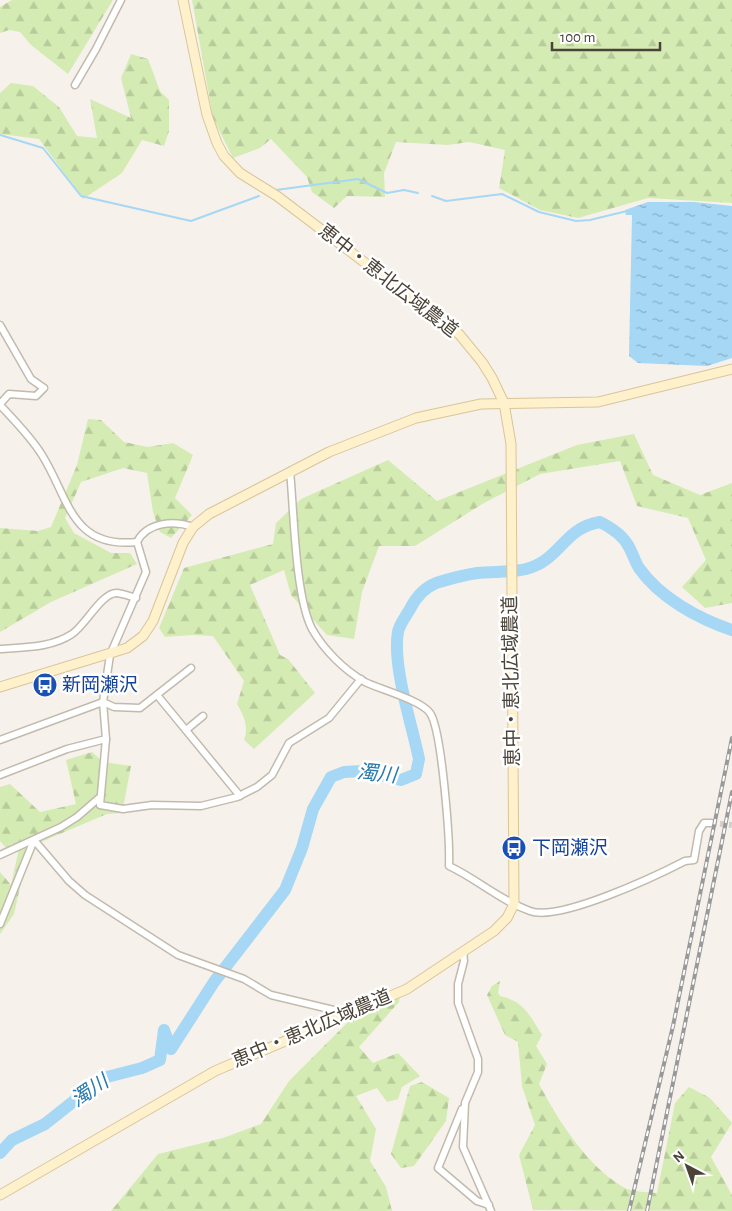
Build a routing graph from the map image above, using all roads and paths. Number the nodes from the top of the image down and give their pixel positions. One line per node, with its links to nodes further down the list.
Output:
1 (120, 0): 3 (street)
2 (183, 0): 6 (street, 恵中・恵北広域農道)
3 (75, 85)
4 (0, 325): 7 (street)
5 (732, 369): 6 (street)
6 (504, 403): 8 (street); 29 (street, 恵中・恵北広域農道)
7 (0, 404): 10 (street)
8 (290, 471): 9 (street); 15 (street)
9 (193, 527): 10 (street); 13 (street)
10 (137, 542): 11 (street)
11 (136, 598): 12 (street); 13 (street)
12 (0, 649)
13 (110, 655): 16 (street); 18 (street)
14 (191, 668): 17 (street)
15 (361, 679): 24 (street); 29 (street)
16 (0, 687)
17 (157, 694): 18 (street); 20 (street)
18 (103, 702): 21 (street); 22 (street)
19 (203, 716): 20 (street)
20 (186, 730): 24 (street)
21 (106, 739): 23 (street); 25 (street)
22 (0, 740)
23 (0, 776)
24 (240, 796): 25 (street)
25 (99, 798): 27 (street)
26 (711, 823): 29 (street)
27 (34, 840): 28 (street); 30 (street); 32 (street)
28 (0, 855)
29 (514, 904): 31 (street, 恵中・恵北広域農道)
30 (0, 924)
31 (463, 951): 32 (street, 恵中・恵北広域農道); 33 (street)
32 (350, 1014): 34 (street, 恵中・恵北広域農道)
33 (465, 1103): 35 (street); 35 (street)
34 (0, 1195)
35 (490, 1208)

